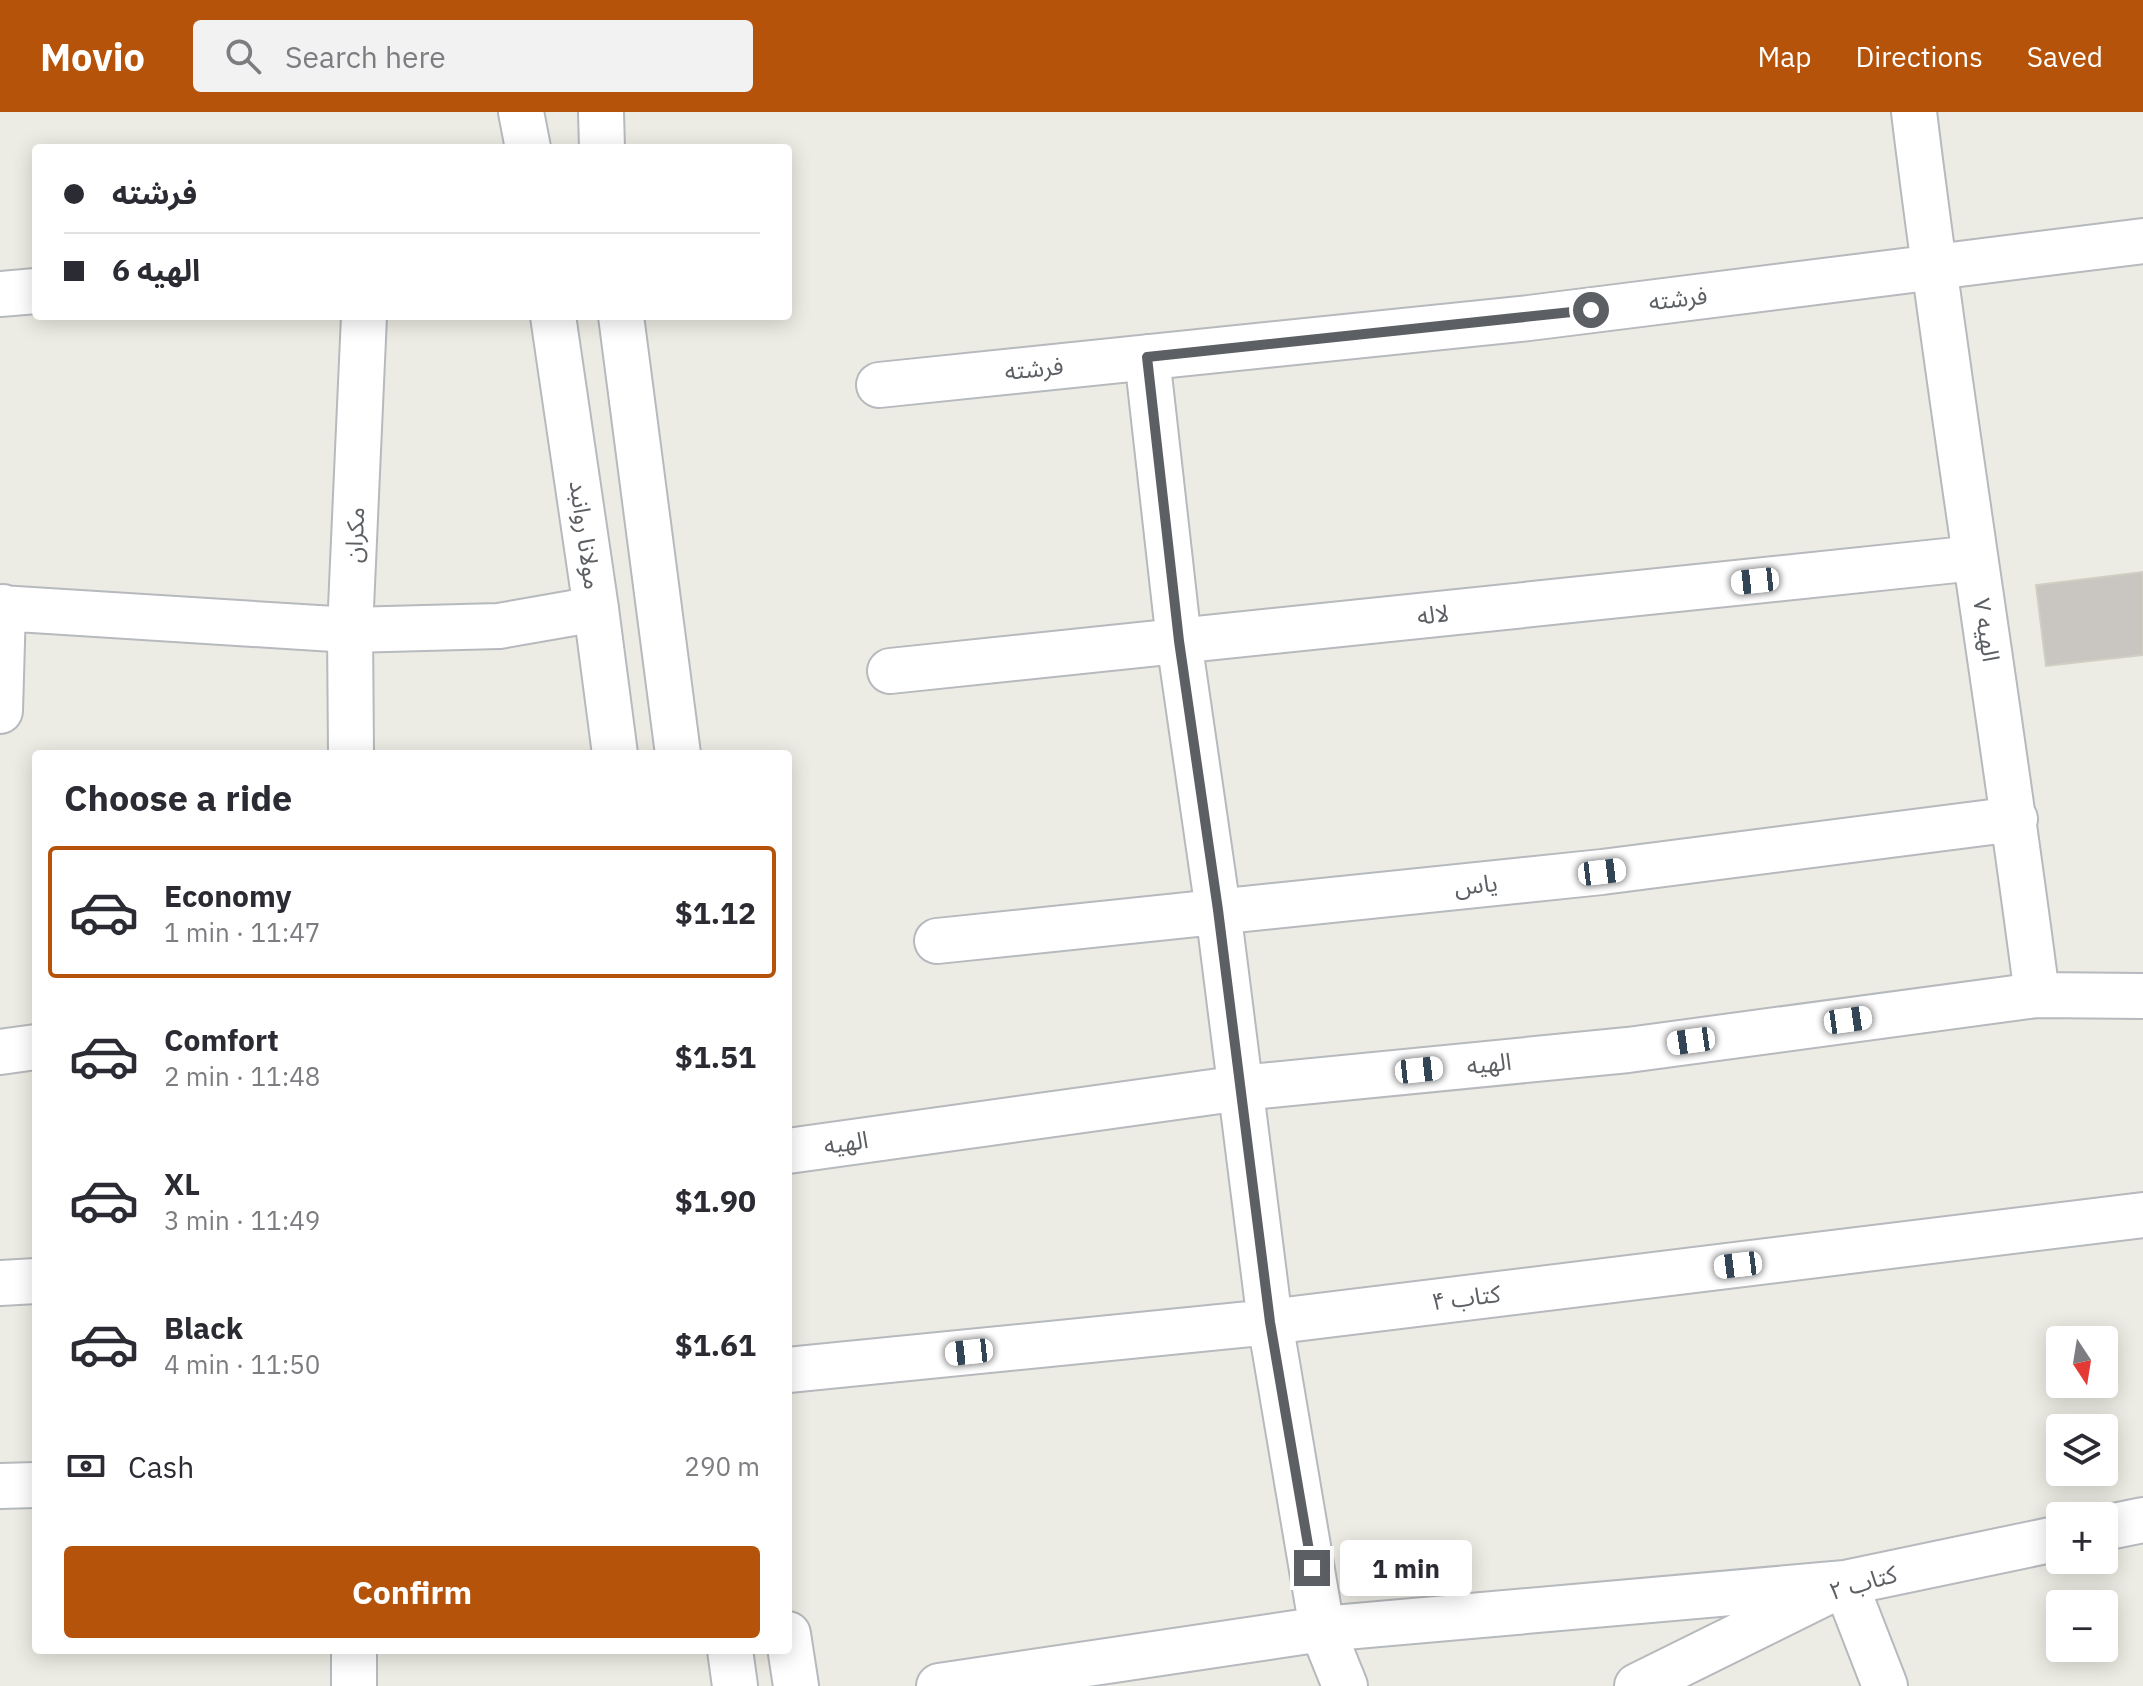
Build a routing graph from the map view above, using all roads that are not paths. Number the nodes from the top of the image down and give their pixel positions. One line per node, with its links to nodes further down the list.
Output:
1 (521, 112): 4 (street)
2 (601, 112): 5 (street)
3 (1914, 112): 7 (street, الهیه ۷)
4 (527, 144)
5 (602, 144)
6 (2143, 241): 7 (street, فرشته)
7 (1933, 267): 13 (street, فرشته); 15 (street, الهیه ۷)
8 (32, 291): 9 (street)
9 (0, 294)
10 (364, 320): 18 (street, مکران)
11 (554, 320): 17 (street, مولانا روانبد)
12 (622, 320): 24 (street)
13 (1147, 357): 14 (street, فرشته); 19 (street)
14 (879, 385)
15 (1975, 558): 19 (street, لاله); 25 (street, الهیه ۷)
16 (2, 608): 18 (street); 21 (street)
17 (596, 609): 18 (street); 23 (street, مولانا روانبد)
18 (350, 630): 22 (street, مکران)
19 (1179, 641): 20 (street, لاله); 26 (street)
20 (890, 671)
21 (0, 711)
22 (351, 750)
23 (614, 750)
24 (677, 750)
25 (2015, 819): 26 (street, یاس); 28 (street, الهیه ۷)
26 (1218, 910): 27 (street, یاس); 32 (street)
27 (937, 941)
28 (2037, 995): 29 (street, الهیه); 32 (street, الهیه)
29 (2143, 996)
30 (32, 1048): 31 (street)
31 (0, 1052)
32 (1241, 1088): 33 (street, الهیه); 37 (street)
33 (792, 1150)
34 (2143, 1215): 37 (street, کتاب ۴)
35 (32, 1281): 36 (street)
36 (0, 1283)
37 (1270, 1322): 38 (street, کتاب ۴); 45 (street)
38 (792, 1370)
39 (32, 1485): 40 (street)
40 (0, 1486)
41 (2143, 1520): 42 (street)
42 (2118, 1525)
43 (2046, 1541): 44 (street, کتاب ۲)
44 (1845, 1583): 45 (street); 54 (street, کتاب ۲); 55 (street)
45 (1322, 1629): 52 (street); 53 (street)
46 (354, 1654): 49 (street)
47 (731, 1654): 50 (street)
48 (791, 1654): 51 (street)
49 (354, 1686)
50 (735, 1686)
51 (796, 1686)
52 (939, 1686)
53 (1345, 1686)
54 (1637, 1686)
55 (1885, 1686)

